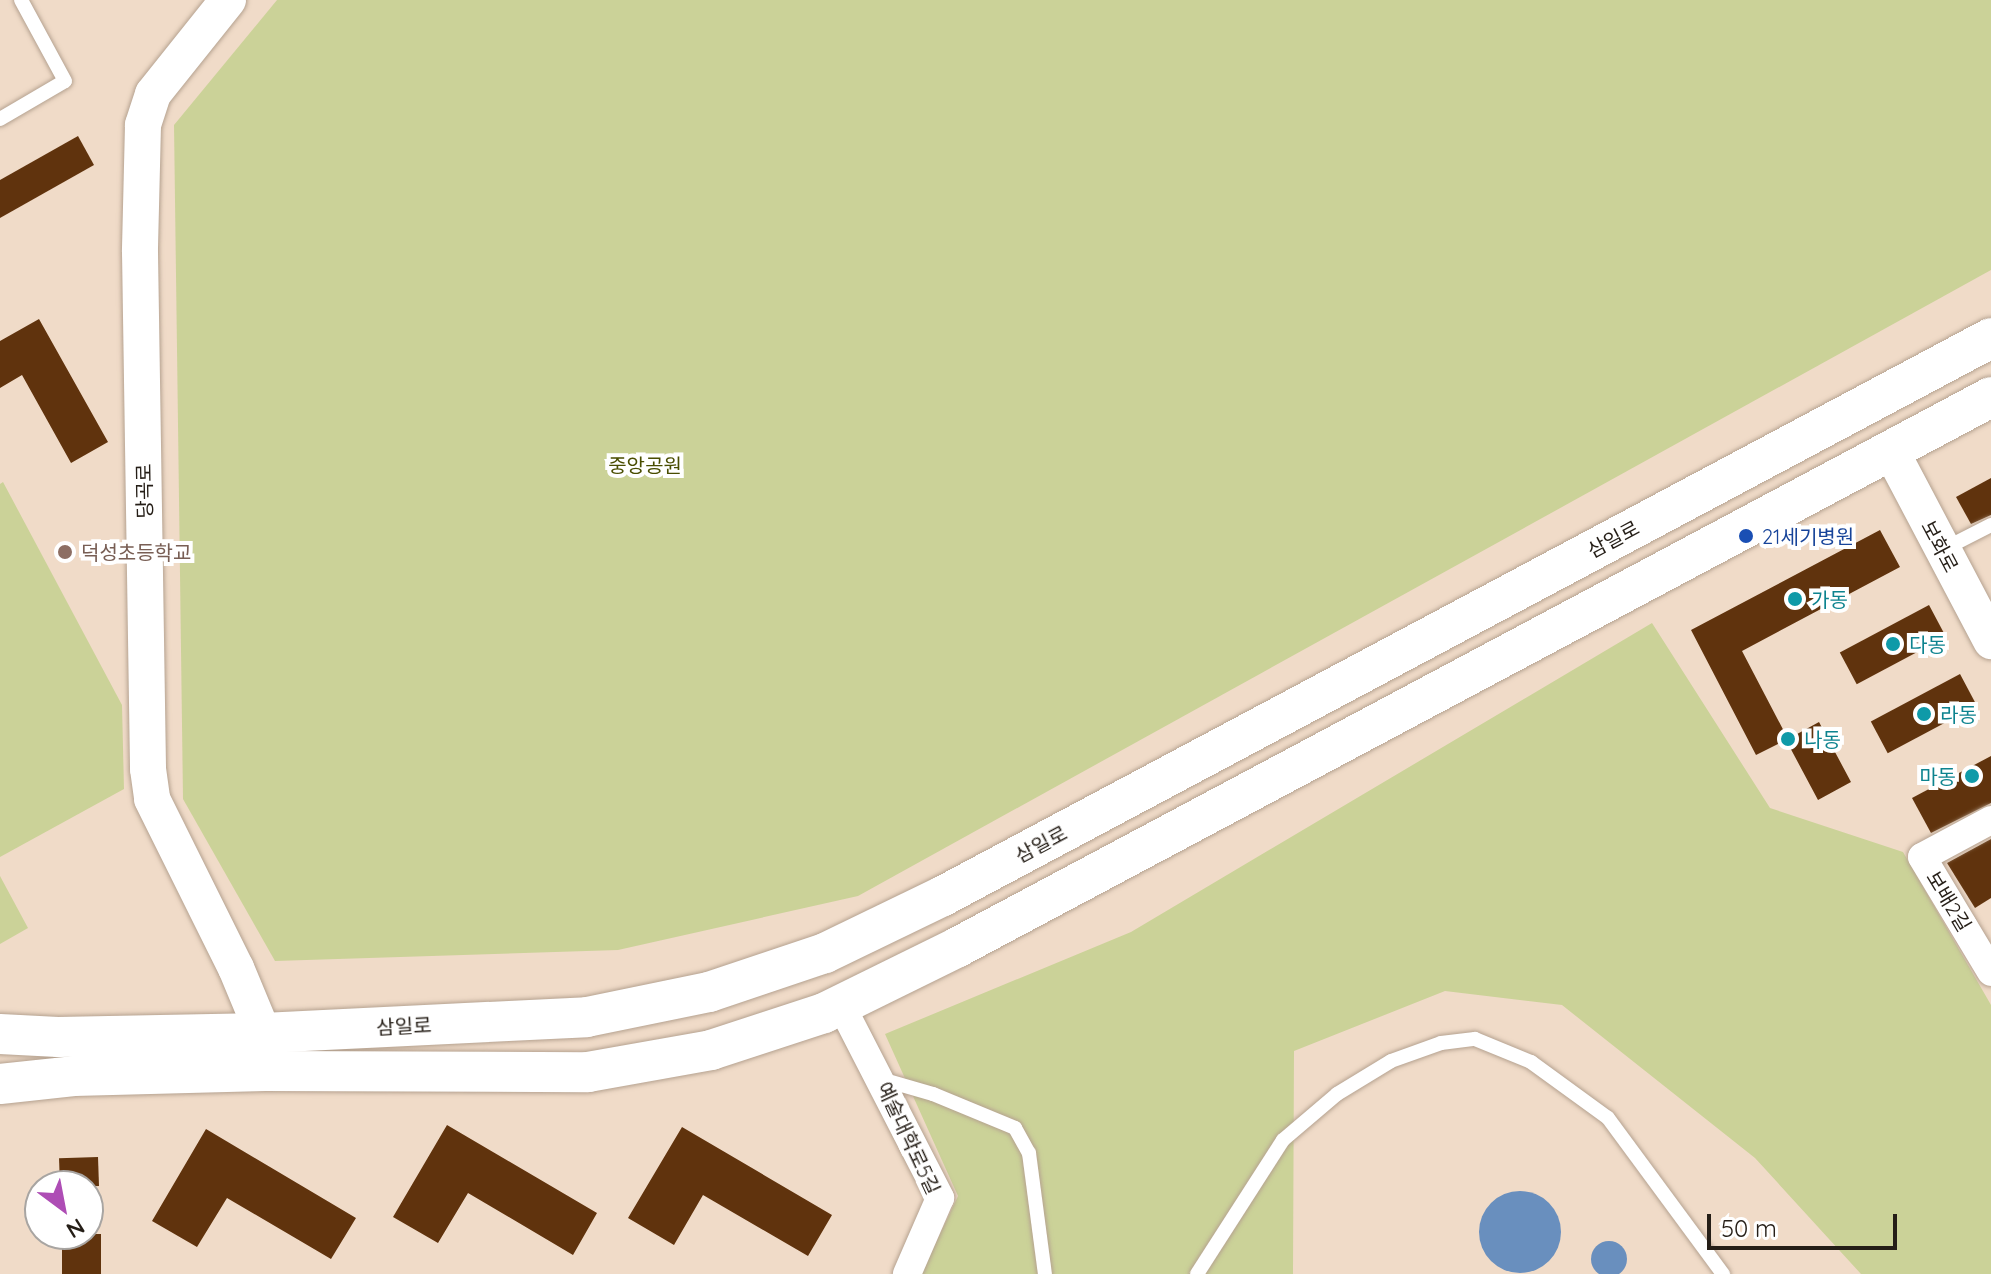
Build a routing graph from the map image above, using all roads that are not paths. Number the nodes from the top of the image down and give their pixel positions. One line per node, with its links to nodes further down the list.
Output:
1 (21, 0): 3 (lane)
2 (228, 0): 13 (street, 당곡로)
3 (0, 119)
4 (1991, 338): 13 (main road, 삼일로)
5 (1991, 397): 6 (main road)
6 (1891, 451): 8 (street, 보화로); 12 (main road)
7 (1991, 525): 8 (lane)
8 (1942, 550): 9 (street, 보화로)
9 (1991, 641)
10 (1991, 820): 11 (street, 보배2길)
11 (1991, 972)
12 (841, 1005): 15 (street, 예술대학로5길); 16 (main road)
13 (263, 1033): 14 (main road, 삼일로)
14 (0, 1034)
15 (881, 1079): 17 (street, 예술대학로5길); 18 (lane)
16 (0, 1084)
17 (907, 1274)
18 (1045, 1274)
19 (1197, 1274): 20 (lane)
20 (1723, 1274)

